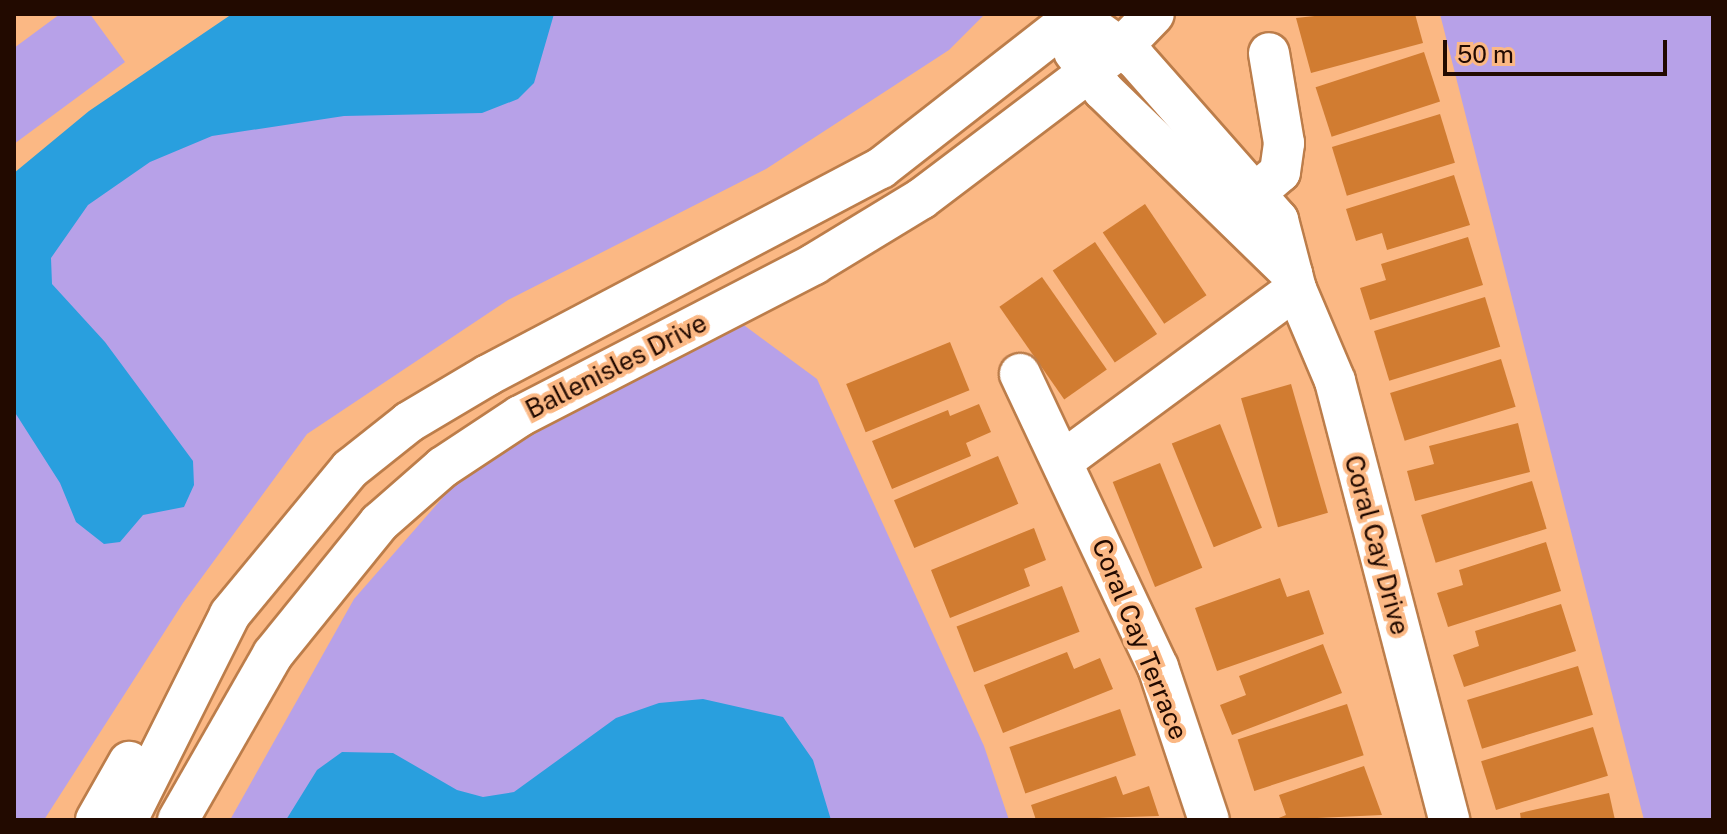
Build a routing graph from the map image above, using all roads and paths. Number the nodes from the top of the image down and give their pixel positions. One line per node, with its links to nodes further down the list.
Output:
1 (1154, 14): 3 (street, Ballenisles Drive)
2 (1071, 20): 3 (street, Coral Cay Drive); 5 (street, Coral Cay Drive); 10 (street, Ballenisles Drive)
3 (1121, 48): 5 (street, Ballenisles Drive); 6 (street, Coral Cay Drive)
4 (1269, 53): 6 (street)
5 (1090, 73): 6 (street, Coral Cay Drive); 11 (street, Ballenisles Drive)
6 (1240, 206): 7 (street, Coral Cay Drive)
7 (1294, 281): 9 (street); 19 (street, Coral Cay Drive)
8 (1020, 374): 9 (street, Coral Cay Terrace)
9 (1064, 460): 18 (street, Coral Cay Terrace)
10 (230, 614): 12 (street, Ballenisles Drive); 14 (street)
11 (296, 629): 13 (street, Ballenisles Drive); 17 (street)
12 (161, 754): 13 (street); 15 (street, Ballenisles Drive)
13 (203, 774): 16 (street, Ballenisles Drive)
14 (96, 820)
15 (127, 820)
16 (178, 820)
17 (208, 820)
18 (1209, 820)
19 (1449, 820)

